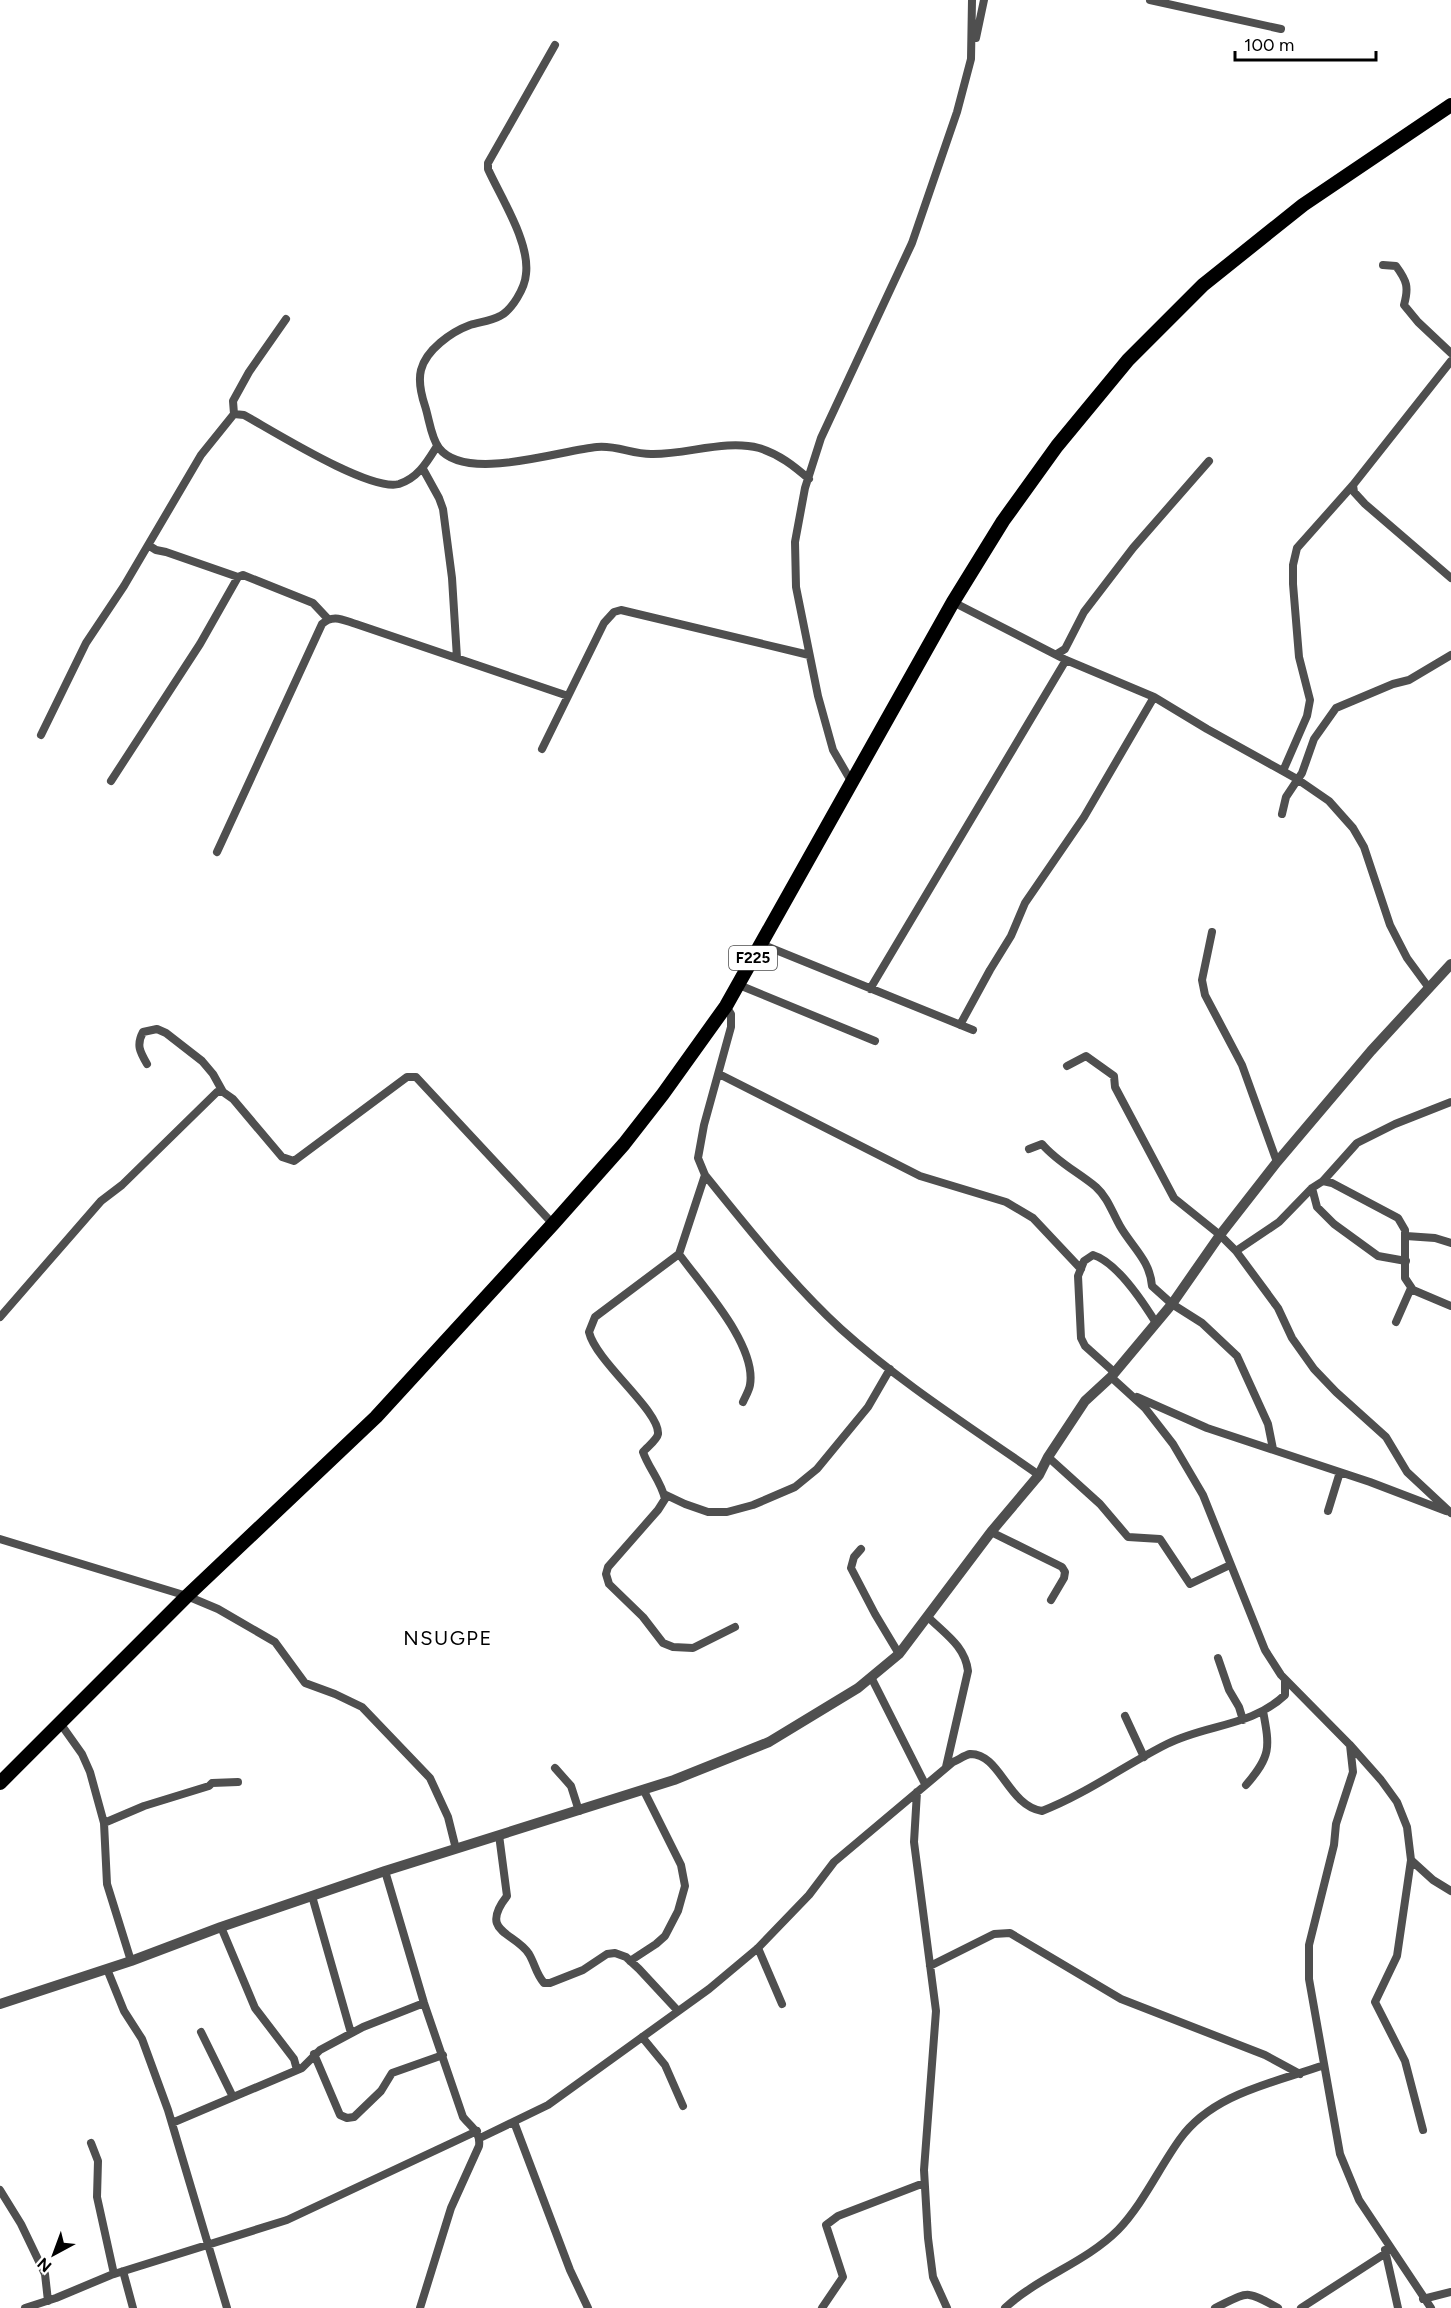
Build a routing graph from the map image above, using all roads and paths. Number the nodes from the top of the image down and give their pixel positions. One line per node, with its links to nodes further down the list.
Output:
1 (972, 0): 6 (street)
2 (984, 0): 6 (street)
3 (1150, 0): 4 (street)
4 (1281, 29)
5 (555, 45): 13 (street)
6 (971, 59): 16 (street)
7 (1451, 105): 21 (main road, F225)
8 (1383, 266): 10 (street)
9 (286, 319): 12 (street)
10 (1451, 353)
11 (1451, 361): 17 (street)
12 (234, 414): 15 (street); 18 (street)
13 (437, 446): 15 (street); 16 (street)
14 (1209, 461): 23 (street)
15 (423, 469): 26 (street)
16 (809, 479): 24 (street)
17 (1353, 485): 20 (street); 32 (street)
18 (148, 546): 19 (street); 30 (street)
19 (238, 577): 22 (street); 34 (street)
20 (1451, 578)
21 (953, 602): 23 (street); 35 (main road, F225)
22 (328, 619): 26 (street); 37 (street)
23 (1057, 654): 27 (street)
24 (809, 655): 28 (street); 35 (street)
25 (1451, 655): 33 (street)
26 (457, 658): 28 (street)
27 (1066, 660): 29 (street); 43 (street)
28 (568, 696): 31 (street)
29 (1154, 697): 32 (street); 45 (street)
30 (41, 735)
31 (542, 749)
32 (1283, 771): 33 (street)
33 (1297, 779): 36 (street); 42 (street)
34 (111, 781)
35 (851, 781): 39 (main road, F225)
36 (1282, 814)
37 (218, 852)
38 (1212, 932): 54 (street)
39 (761, 944): 41 (main road, F225); 43 (street)
40 (1451, 964): 42 (street)
41 (739, 985): 44 (main road, F225); 47 (street)
42 (1429, 988): 54 (street)
43 (870, 989): 45 (street)
44 (726, 1006): 50 (street); 58 (main road, F225)
45 (960, 1025): 46 (street)
46 (973, 1030)
47 (875, 1041)
48 (147, 1064): 51 (street)
49 (1067, 1066): 59 (street)
50 (719, 1074): 55 (street); 65 (street)
51 (223, 1092): 58 (street); 69 (street)
52 (1451, 1102): 56 (street)
53 (1029, 1149): 67 (street)
54 (1277, 1162): 59 (street)
55 (705, 1175): 63 (street); 72 (street)
56 (1323, 1181): 57 (street); 60 (street)
57 (1312, 1188): 62 (street); 64 (street)
58 (553, 1224): 87 (main road, F225)
59 (1220, 1235): 62 (street); 67 (street)
60 (1406, 1236): 61 (street); 64 (street)
61 (1451, 1243)
62 (1236, 1251): 82 (street)
63 (679, 1254): 75 (street); 80 (street)
64 (1406, 1261): 66 (street)
65 (1081, 1269): 71 (street); 73 (street)
66 (1411, 1288): 68 (street); 70 (street)
67 (1172, 1304): 71 (street); 76 (street)
68 (1451, 1306)
69 (0, 1317)
70 (1396, 1322)
71 (1156, 1323): 73 (street)
72 (890, 1369): 79 (street); 80 (street)
73 (1113, 1375): 74 (street); 77 (street)
74 (1129, 1394): 76 (street); 86 (street)
75 (743, 1402)
76 (1273, 1449): 78 (street)
77 (1048, 1457): 79 (street); 86 (street)
78 (1340, 1472): 81 (street); 82 (street)
79 (1039, 1476): 83 (street)
80 (664, 1494): 90 (street)
81 (1328, 1511)
82 (1451, 1513)
83 (991, 1532): 88 (street); 89 (street)
84 (0, 1539): 87 (street)
85 (861, 1549): 91 (street)
86 (1230, 1565): 94 (street)
87 (187, 1596): 98 (main road, F225); 112 (street)
88 (1051, 1600)
89 (927, 1617): 91 (street); 102 (street)
90 (735, 1627)
91 (899, 1654): 93 (street)
92 (1218, 1658): 97 (street)
93 (871, 1677): 105 (street); 107 (street)
94 (1285, 1680): 95 (street); 99 (street)
95 (1263, 1711): 97 (street); 106 (street)
96 (1125, 1716): 100 (street)
97 (1243, 1720): 100 (street)
98 (60, 1723): 104 (main road, F225); 110 (street)
99 (1350, 1745): 113 (street); 132 (street)
100 (1144, 1757): 102 (street)
101 (555, 1768): 109 (street)
102 (946, 1768): 105 (street)
103 (238, 1782): 110 (street)
104 (0, 1783)
105 (926, 1784): 108 (street)
106 (1246, 1785)
107 (644, 1791): 109 (street); 119 (street)
108 (917, 1792): 118 (street); 121 (street)
109 (579, 1811): 111 (street)
110 (104, 1823): 120 (street)
111 (499, 1835): 112 (street); 119 (street)
112 (456, 1849): 114 (street)
113 (1411, 1860): 115 (street); 139 (street)
114 (385, 1871): 116 (street); 123 (street)
115 (1451, 1891)
116 (312, 1896): 117 (street); 128 (street)
117 (221, 1927): 120 (street); 133 (street)
118 (758, 1948): 125 (street); 126 (street)
119 (630, 1960): 126 (street)
120 (130, 1961): 122 (street)
121 (930, 1966): 134 (street); 142 (street)
122 (107, 1969): 124 (street); 138 (street)
123 (424, 2003): 128 (street); 131 (street)
124 (0, 2004)
125 (782, 2004)
126 (678, 2011): 129 (street)
127 (201, 2032): 135 (street)
128 (351, 2034): 130 (street)
129 (642, 2037): 136 (street); 137 (street)
130 (314, 2054): 131 (street); 133 (street)
131 (443, 2055): 140 (street)
132 (1324, 2065): 134 (street); 144 (street)
133 (297, 2070): 135 (street)
134 (1300, 2074): 158 (street)
135 (233, 2097): 138 (street)
136 (682, 2106)
137 (514, 2122): 140 (street); 155 (street)
138 (172, 2124): 145 (street)
139 (1424, 2130)
140 (479, 2134): 145 (street); 154 (street)
141 (91, 2143): 147 (street)
142 (924, 2183): 156 (street); 157 (street)
143 (0, 2190): 150 (street)
144 (1381, 2232): 146 (street); 149 (street)
145 (210, 2243): 147 (street); 153 (street)
146 (1386, 2253): 161 (street); 162 (street)
147 (119, 2272): 150 (street); 152 (street)
148 (1451, 2292): 149 (street)
149 (1424, 2299): 163 (street)
150 (48, 2301): 151 (street)
151 (25, 2308)
152 (133, 2308)
153 (227, 2308)
154 (420, 2308)
155 (588, 2308)
156 (822, 2308)
157 (947, 2308)
158 (1005, 2308)
159 (1215, 2308): 160 (street)
160 (1278, 2308)
161 (1302, 2308)
162 (1398, 2308)
163 (1431, 2308)

